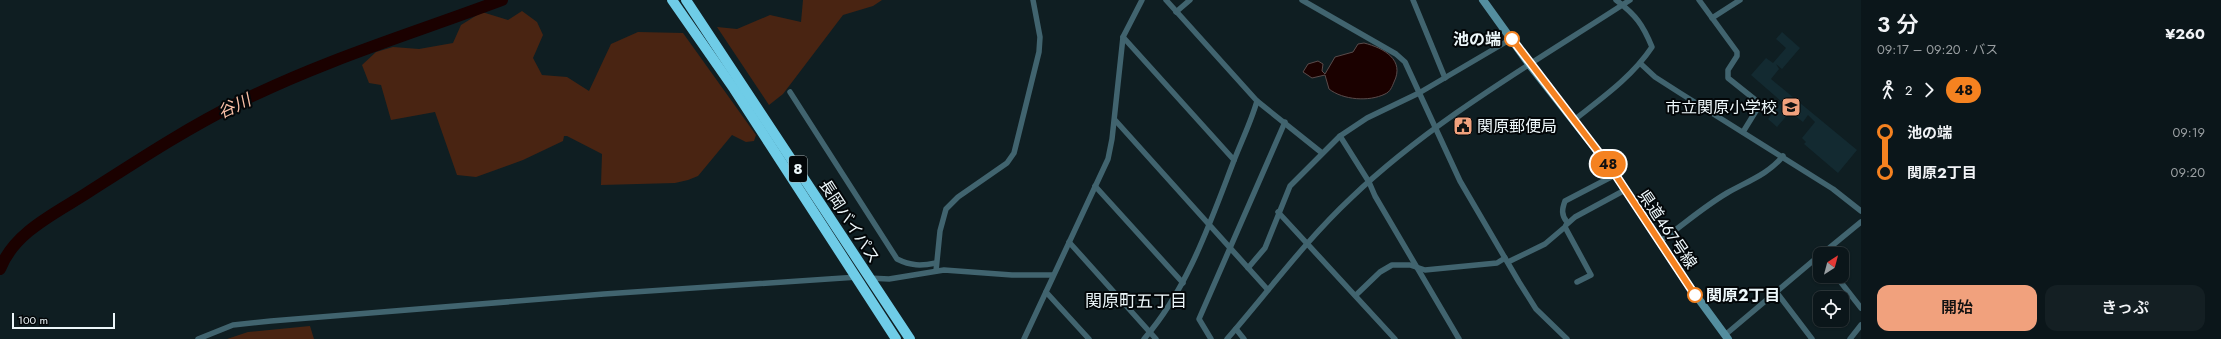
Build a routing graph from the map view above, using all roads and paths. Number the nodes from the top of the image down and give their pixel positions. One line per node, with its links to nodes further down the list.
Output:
1 (672, 0): 55 (highway, 長岡バイパス / 8)
2 (686, 0): 56 (highway, 長岡バイパス / 8)
3 (1034, 0): 50 (street)
4 (1142, 0): 17 (street)
5 (1166, 0): 15 (street)
6 (1190, 0): 15 (street)
7 (1302, 0): 23 (street)
8 (1413, 0): 21 (street)
9 (1483, 0): 18 (main road, 県道467号線)
10 (1616, 0): 14 (street)
11 (1630, 0): 14 (street)
12 (1699, 0): 16 (street)
13 (1740, 0): 16 (street)
14 (1623, 5): 19 (street); 20 (street)
15 (1176, 12): 24 (street)
16 (1712, 18): 29 (street)
17 (1123, 37): 25 (street); 33 (street)
18 (1511, 39): 19 (main road, 県道467号線); 21 (street)
19 (1529, 64): 26 (main road, 県道467号線); 28 (street)
20 (1641, 64): 26 (street); 29 (street)
21 (1445, 78): 23 (street)
22 (790, 92): 50 (street)
23 (1419, 93): 28 (street); 30 (street)
24 (1257, 101): 27 (street); 33 (street)
25 (1115, 120): 36 (street); 41 (street)
26 (1574, 120): 34 (main road, 県道467号線)
27 (1285, 122): 31 (street); 47 (street)
28 (1435, 129): 35 (street); 48 (street)
29 (1743, 132): 32 (street)
30 (1340, 136): 31 (street); 35 (street)
31 (1322, 153): 39 (street)
32 (1782, 156): 38 (street); 44 (street)
33 (1234, 160): 41 (street)
34 (1615, 174): 37 (main road, 県道467号線); 42 (street)
35 (1369, 182): 45 (street); 51 (street)
36 (1095, 186): 43 (street); 58 (street)
37 (1625, 190): 42 (street); 44 (main road, 県道467号線)
38 (1861, 211)
39 (1278, 212): 45 (street); 52 (street)
40 (1861, 222): 46 (street)
41 (1208, 223): 47 (street); 58 (street)
42 (1566, 225): 48 (street); 57 (street)
43 (1069, 242): 54 (street); 67 (street)
44 (1659, 242): 68 (main road, 県道467号線)
45 (1308, 244): 60 (street); 63 (street)
46 (1831, 247)
47 (1230, 249): 52 (street); 76 (street)
48 (1506, 260): 51 (street); 81 (street)
49 (1813, 262): 62 (street)
50 (936, 263): 53 (street)
51 (1417, 266): 63 (street); 80 (street)
52 (1248, 268): 60 (street)
53 (936, 271): 54 (street); 56 (street)
54 (1053, 275): 61 (street)
55 (855, 277): 56 (street); 69 (street); 70 (highway, 長岡バイパス / 8)
56 (869, 278): 71 (highway, 長岡バイパス / 8)
57 (1577, 282)
58 (1182, 283): 67 (street)
59 (1841, 283): 64 (street)
60 (1268, 290): 66 (street)
61 (1046, 292): 72 (street); 73 (street)
62 (1777, 293): 68 (street); 82 (street)
63 (1356, 295): 79 (street)
64 (1861, 308)
65 (1861, 325): 83 (street)
66 (1236, 329): 77 (street); 78 (street)
67 (1150, 332): 74 (street); 75 (street)
68 (1726, 337)
69 (198, 339)
70 (896, 339)
71 (910, 339)
72 (1024, 339)
73 (1089, 339)
74 (1144, 339)
75 (1156, 339)
76 (1211, 339)
77 (1227, 339)
78 (1244, 339)
79 (1395, 339)
80 (1459, 339)
81 (1567, 339)
82 (1812, 339)
83 (1850, 339)

